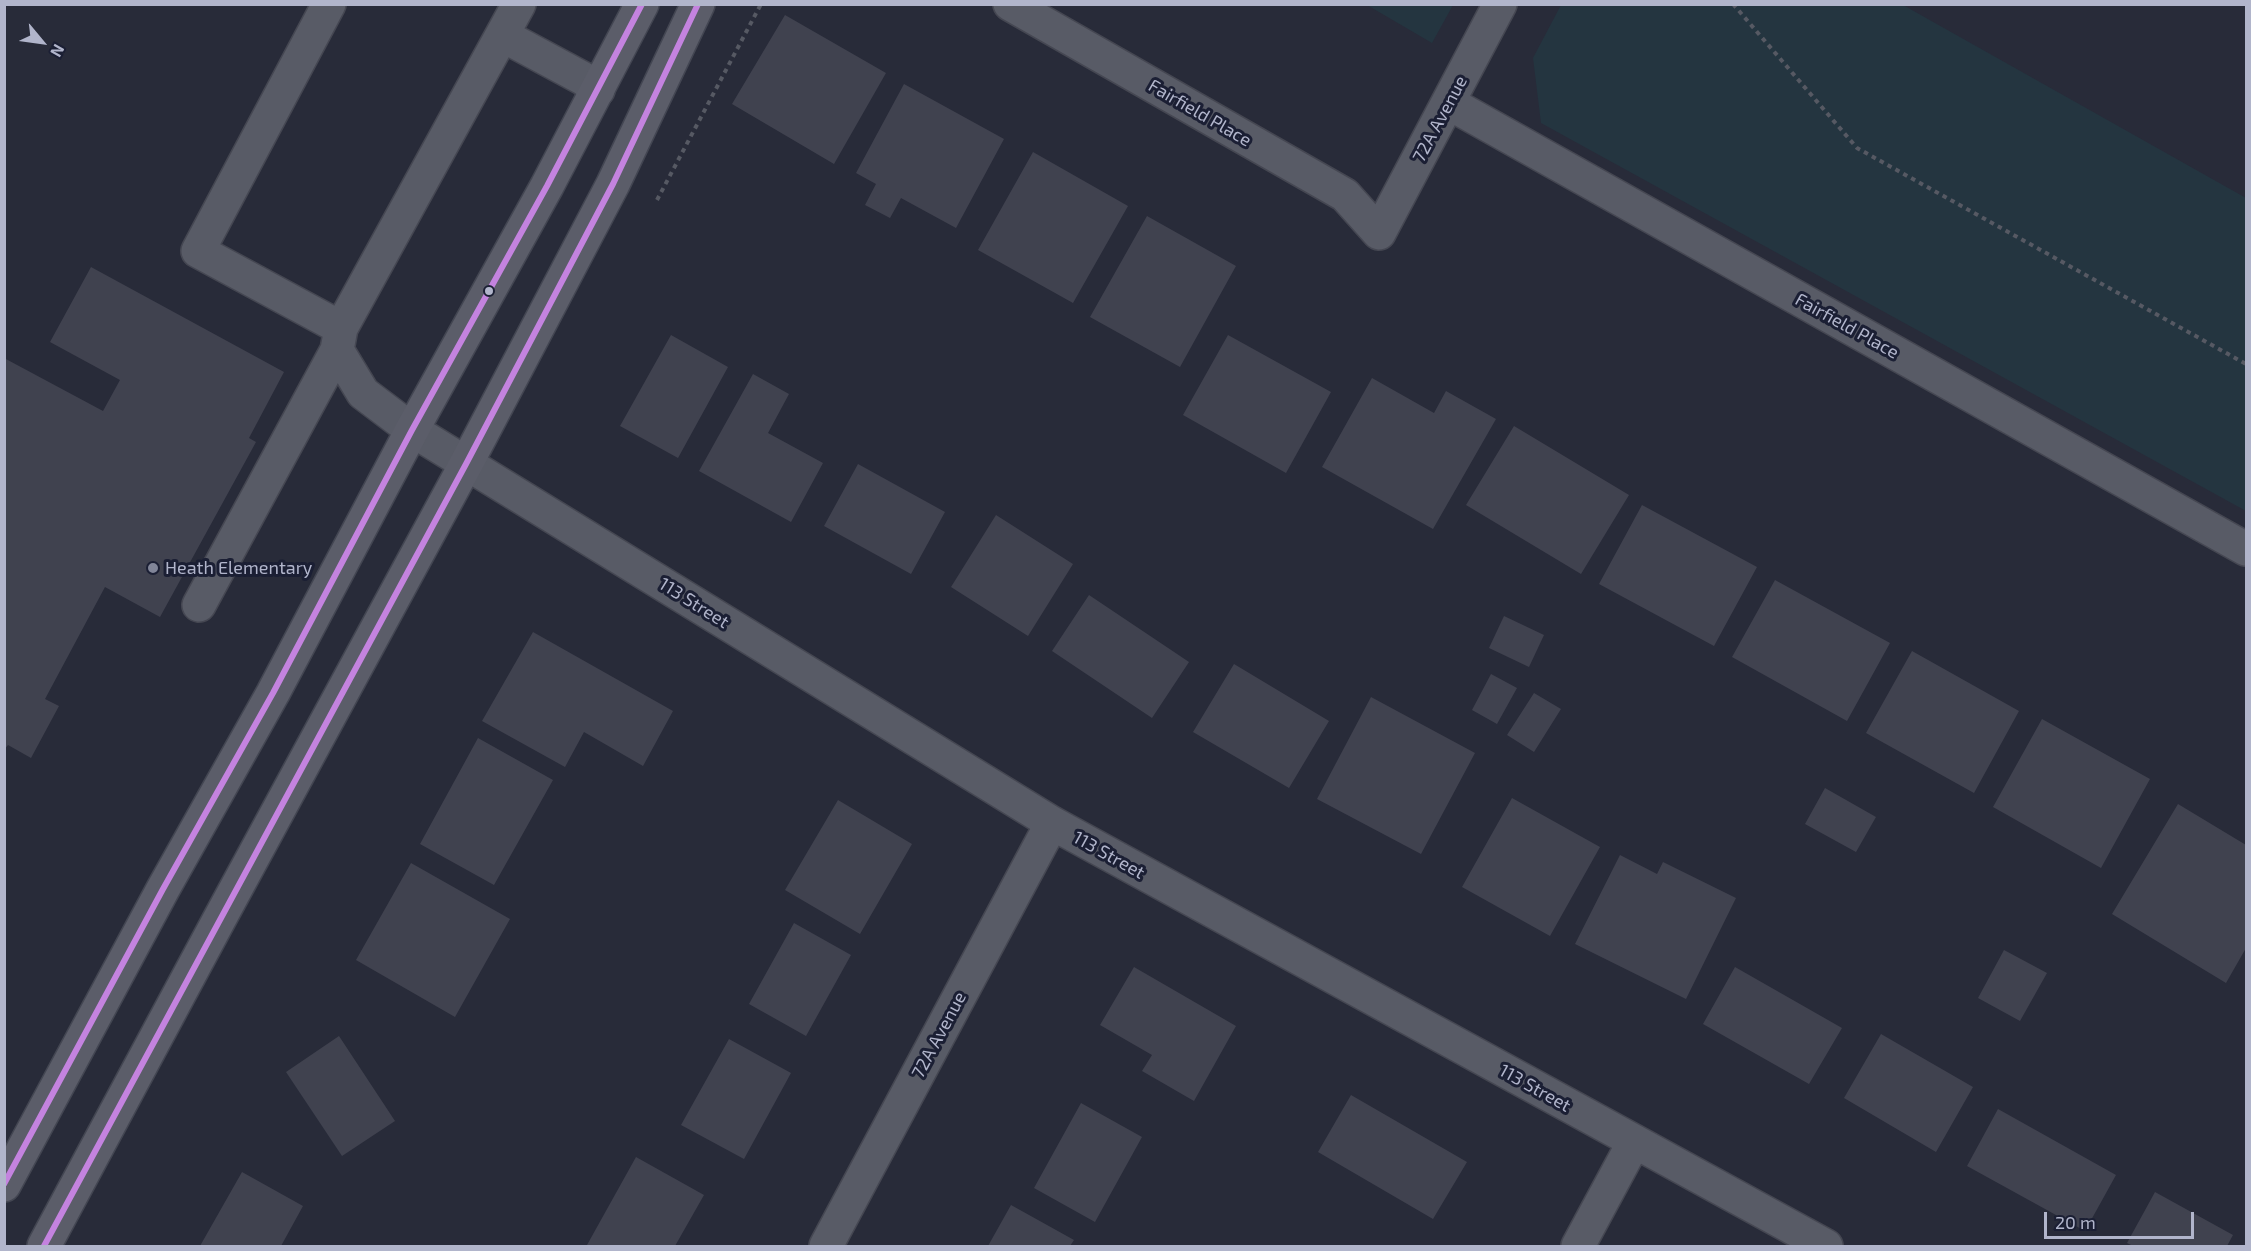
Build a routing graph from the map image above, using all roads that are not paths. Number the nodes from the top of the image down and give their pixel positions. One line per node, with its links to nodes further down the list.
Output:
1 (329, 4): 11 (street)
2 (519, 4): 7 (street)
3 (642, 4): 8 (main road)
4 (698, 4): 13 (main road)
5 (1010, 4): 10 (street, Fairfield Place)
6 (1500, 4): 9 (street, 72A Avenue)
7 (502, 35): 8 (street); 11 (street)
8 (597, 90): 12 (main road)
9 (1449, 103): 10 (street, 72A Avenue); 14 (street, Fairfield Place)
10 (1379, 233)
11 (339, 339): 12 (street, 113 Street); 15 (street)
12 (412, 430): 13 (street, 113 Street); 18 (main road)
13 (466, 464): 16 (street, 113 Street); 19 (main road)
14 (2247, 549)
15 (199, 605)
16 (1052, 824): 17 (street, 113 Street); 20 (street, 72A Avenue)
17 (1635, 1142): 21 (street); 22 (street, 113 Street)
18 (4, 1185)
19 (44, 1246)
20 (826, 1246)
21 (1578, 1246)
22 (1826, 1246)

